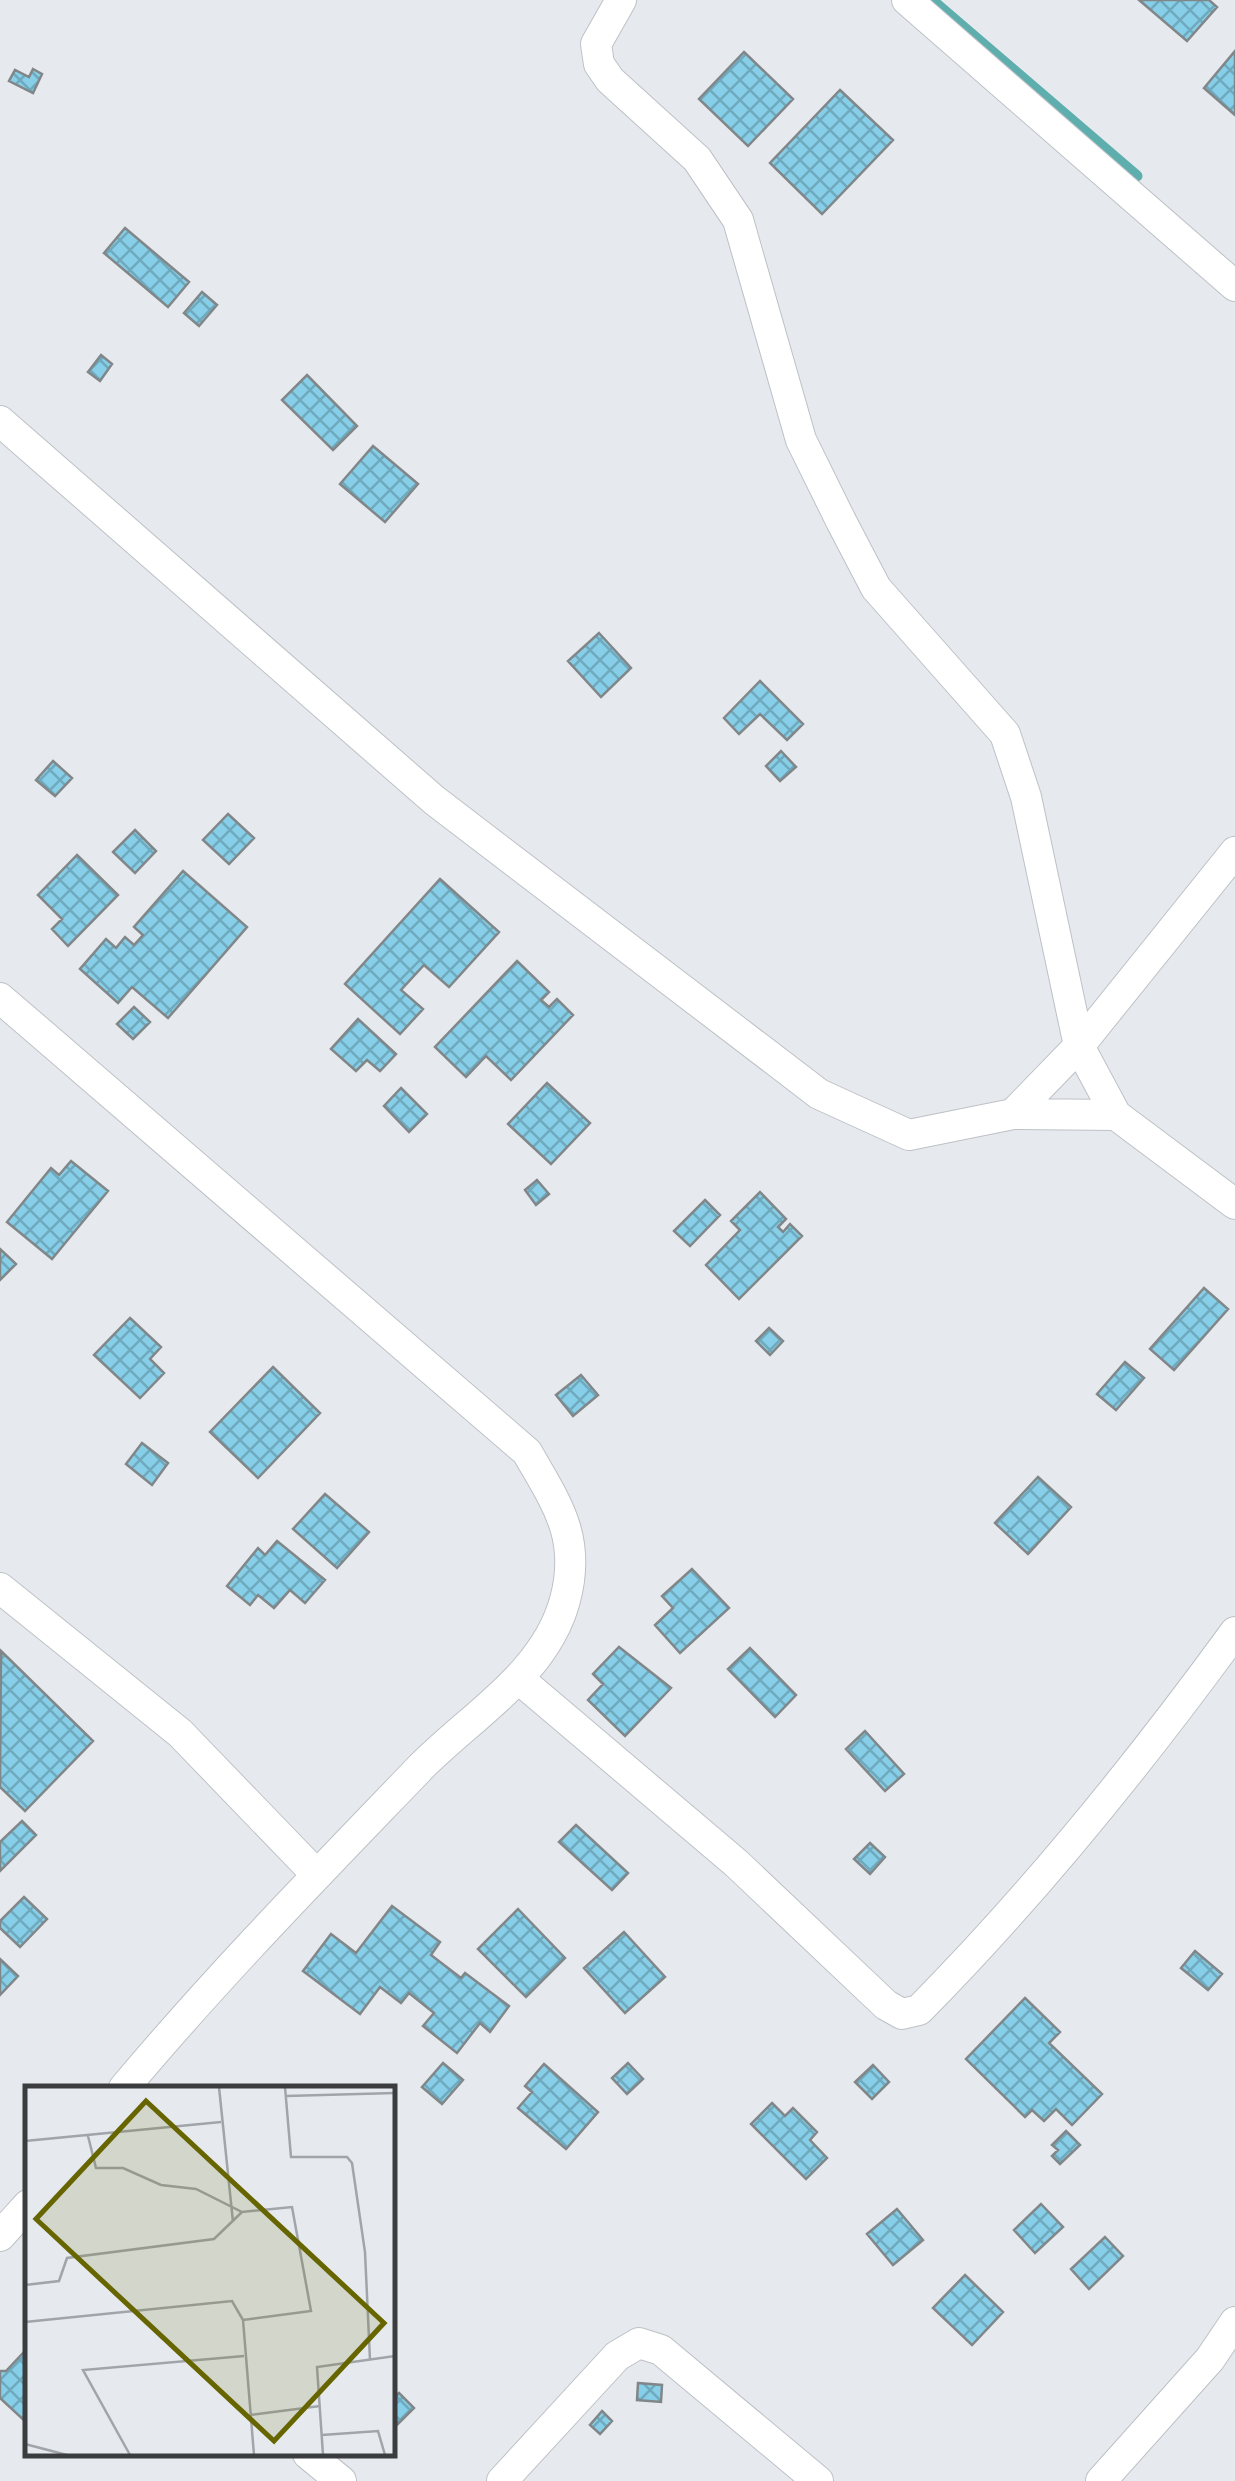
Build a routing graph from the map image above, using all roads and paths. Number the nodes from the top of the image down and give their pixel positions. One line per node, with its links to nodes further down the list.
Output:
1 (622, 0): 7 (street)
2 (907, 0): 3 (street)
3 (1235, 286)
4 (0, 421): 8 (street)
5 (1235, 852): 7 (street)
6 (0, 998): 13 (street)
7 (1079, 1046): 8 (street); 9 (street)
8 (1013, 1114): 9 (street)
9 (1116, 1114): 10 (street)
10 (1235, 1204)
11 (0, 1588): 14 (street)
12 (1235, 1632): 13 (street)
13 (519, 1679): 14 (street)
14 (318, 1875): 15 (street)
15 (126, 2086)
16 (25, 2212): 17 (street)
17 (0, 2236)
18 (1235, 2322): 23 (street)
19 (310, 2456): 20 (street)
20 (341, 2481)
21 (502, 2481): 22 (street)
22 (818, 2481)
23 (1101, 2481)

